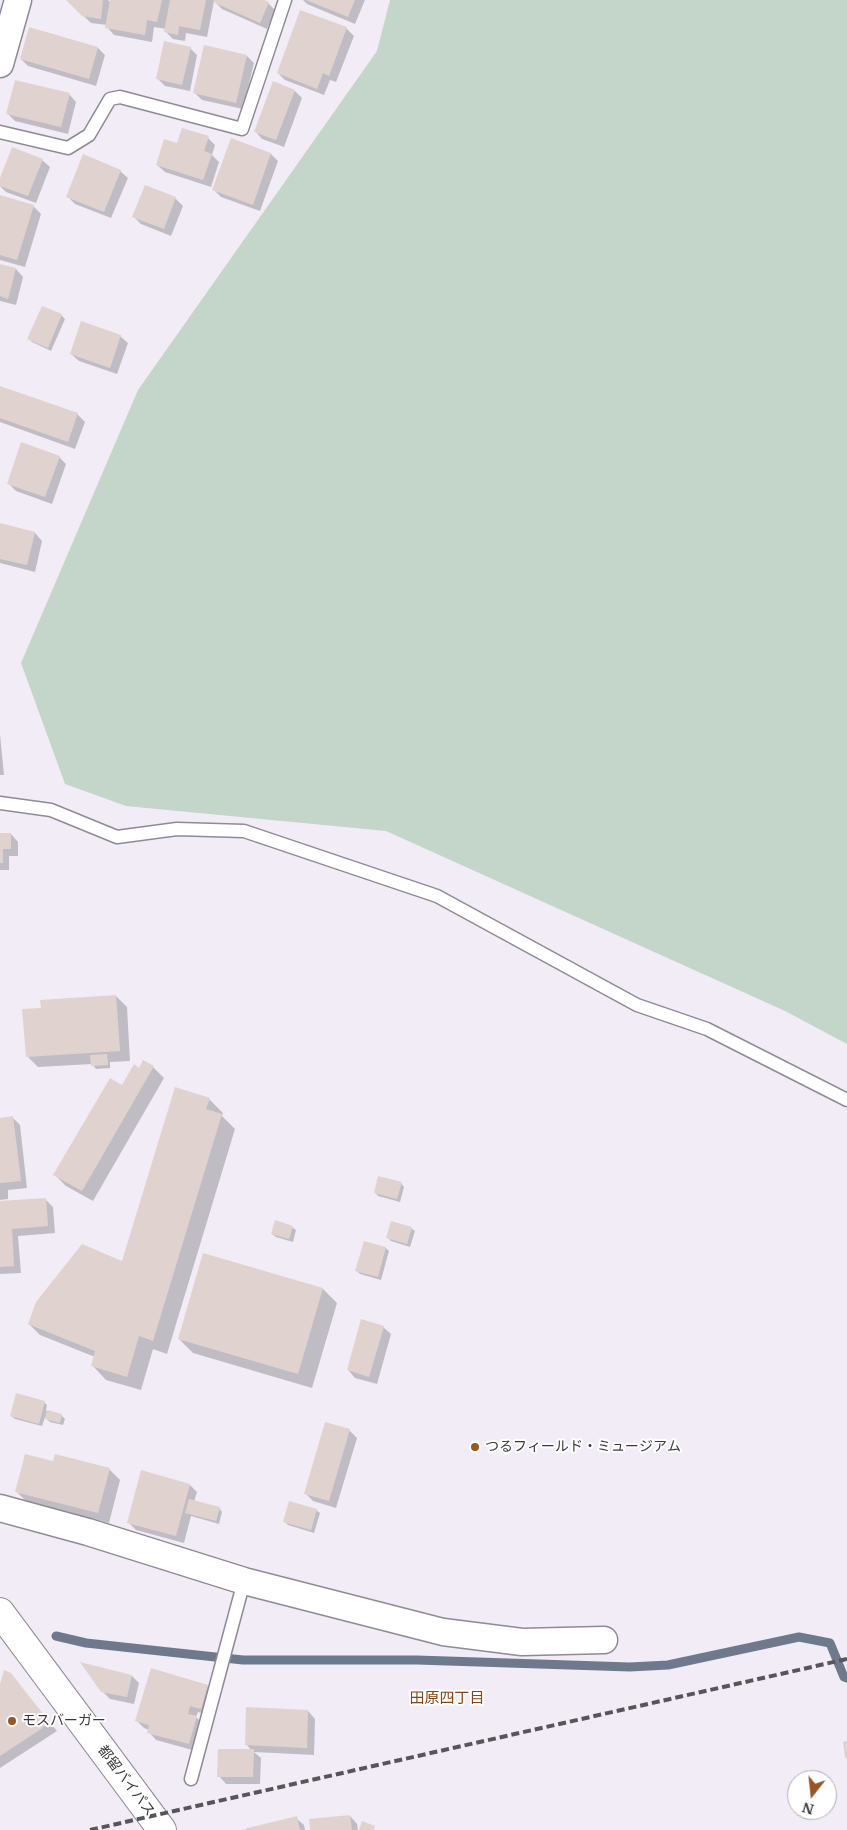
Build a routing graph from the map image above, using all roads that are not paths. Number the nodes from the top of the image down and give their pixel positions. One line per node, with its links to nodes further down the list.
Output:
1 (18, 0): 3 (street)
2 (285, 0): 4 (lane)
3 (1, 58)
4 (0, 132)
5 (0, 803): 6 (lane)
6 (847, 1100)
7 (0, 1508): 8 (street)
8 (244, 1581): 10 (street); 11 (lane)
9 (0, 1612): 12 (highway, 都留バイパス)
10 (604, 1640)
11 (191, 1778)
12 (162, 1830)

